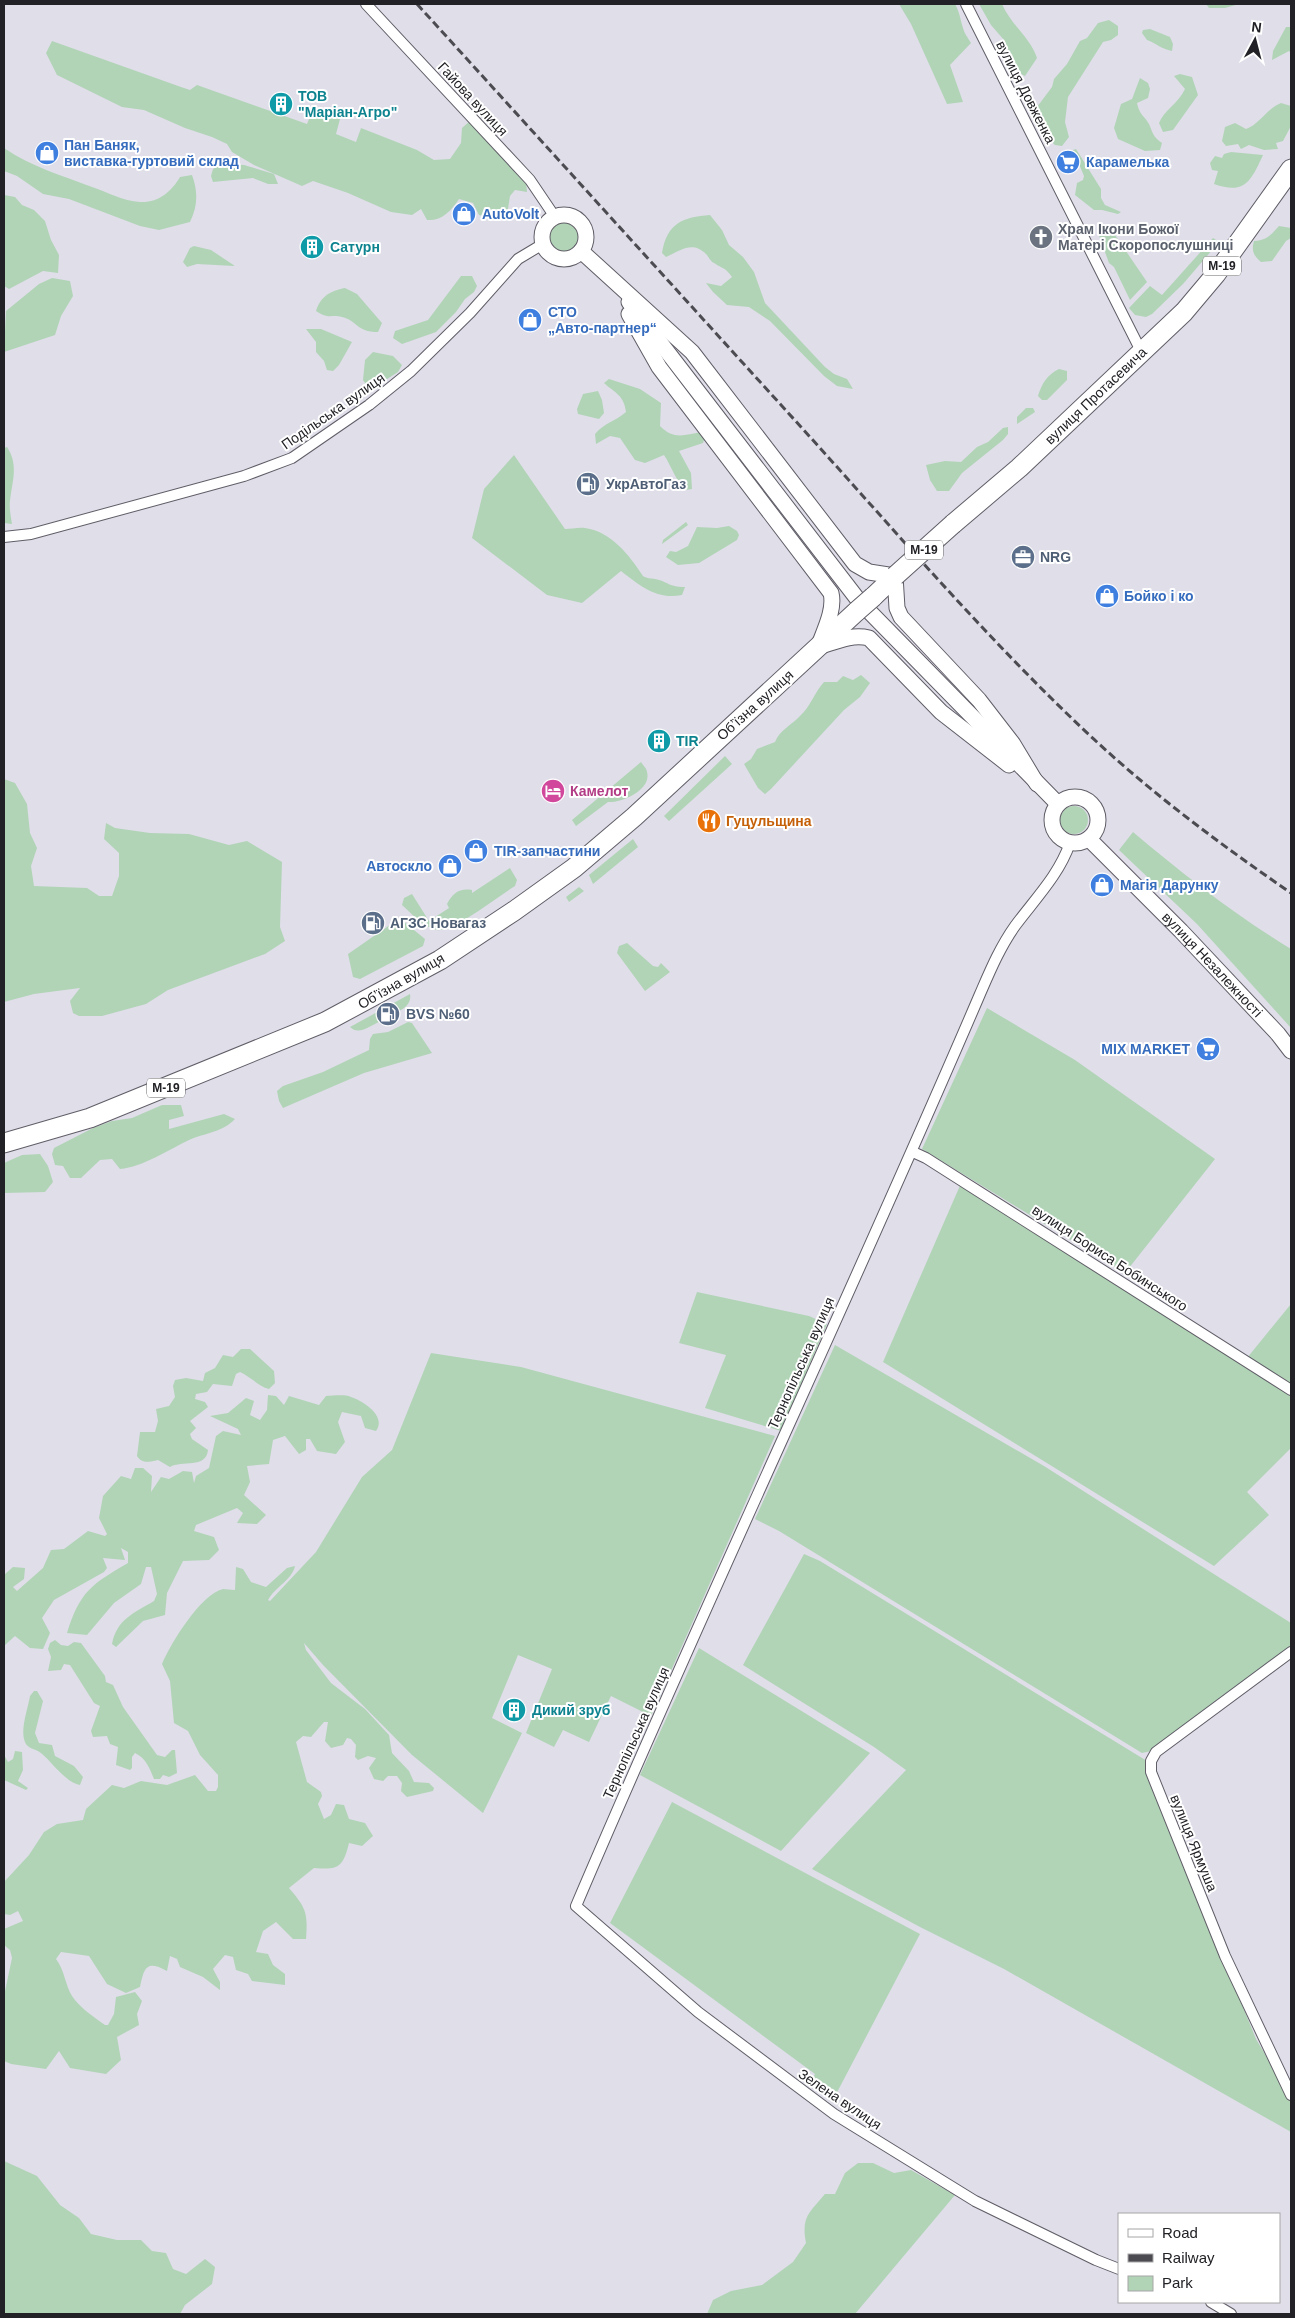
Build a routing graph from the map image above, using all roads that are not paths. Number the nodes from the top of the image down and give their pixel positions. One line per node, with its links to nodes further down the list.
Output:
1 (366, 4): 4 (street, Гайова вулиця)
2 (966, 4): 8 (street, вулиця Довженка)
3 (1291, 169): 8 (highway, вулиця Протасевича / М-19)
4 (555, 217): 5 (street); 6 (street)
5 (543, 244): 6 (street); 9 (street, Подільська вулиця)
6 (581, 251): 7 (street)
7 (611, 279): 10 (street); 12 (street); 13 (street)
8 (1142, 353): 10 (highway, вулиця Протасевича / М-19, bridge)
9 (4, 537)
10 (895, 576): 11 (highway, вулиця Протасевича / М-19); 13 (street)
11 (873, 597): 12 (highway, Обʼїзна вулиця / М-19, bridge)
12 (819, 647): 13 (street); 18 (highway, Обʼїзна вулиця / М-19)
13 (1037, 784): 14 (street)
14 (1058, 804): 15 (street); 16 (street)
15 (1089, 839): 16 (street); 17 (street, вулиця Незалежності)
16 (1070, 843): 19 (street, Тернопільська вулиця)
17 (1291, 1051)
18 (4, 1143)
19 (913, 1152): 20 (street, вулиця Бориса Бобинського); 22 (street, Тернопільська вулиця)
20 (1291, 1390)
21 (1291, 1652): 23 (street, вулиця Ярмуша)
22 (576, 1906): 24 (street, Зелена вулиця)
23 (1291, 2095)
24 (1118, 2268)
25 (1213, 2303): 26 (street)
26 (1231, 2314)

